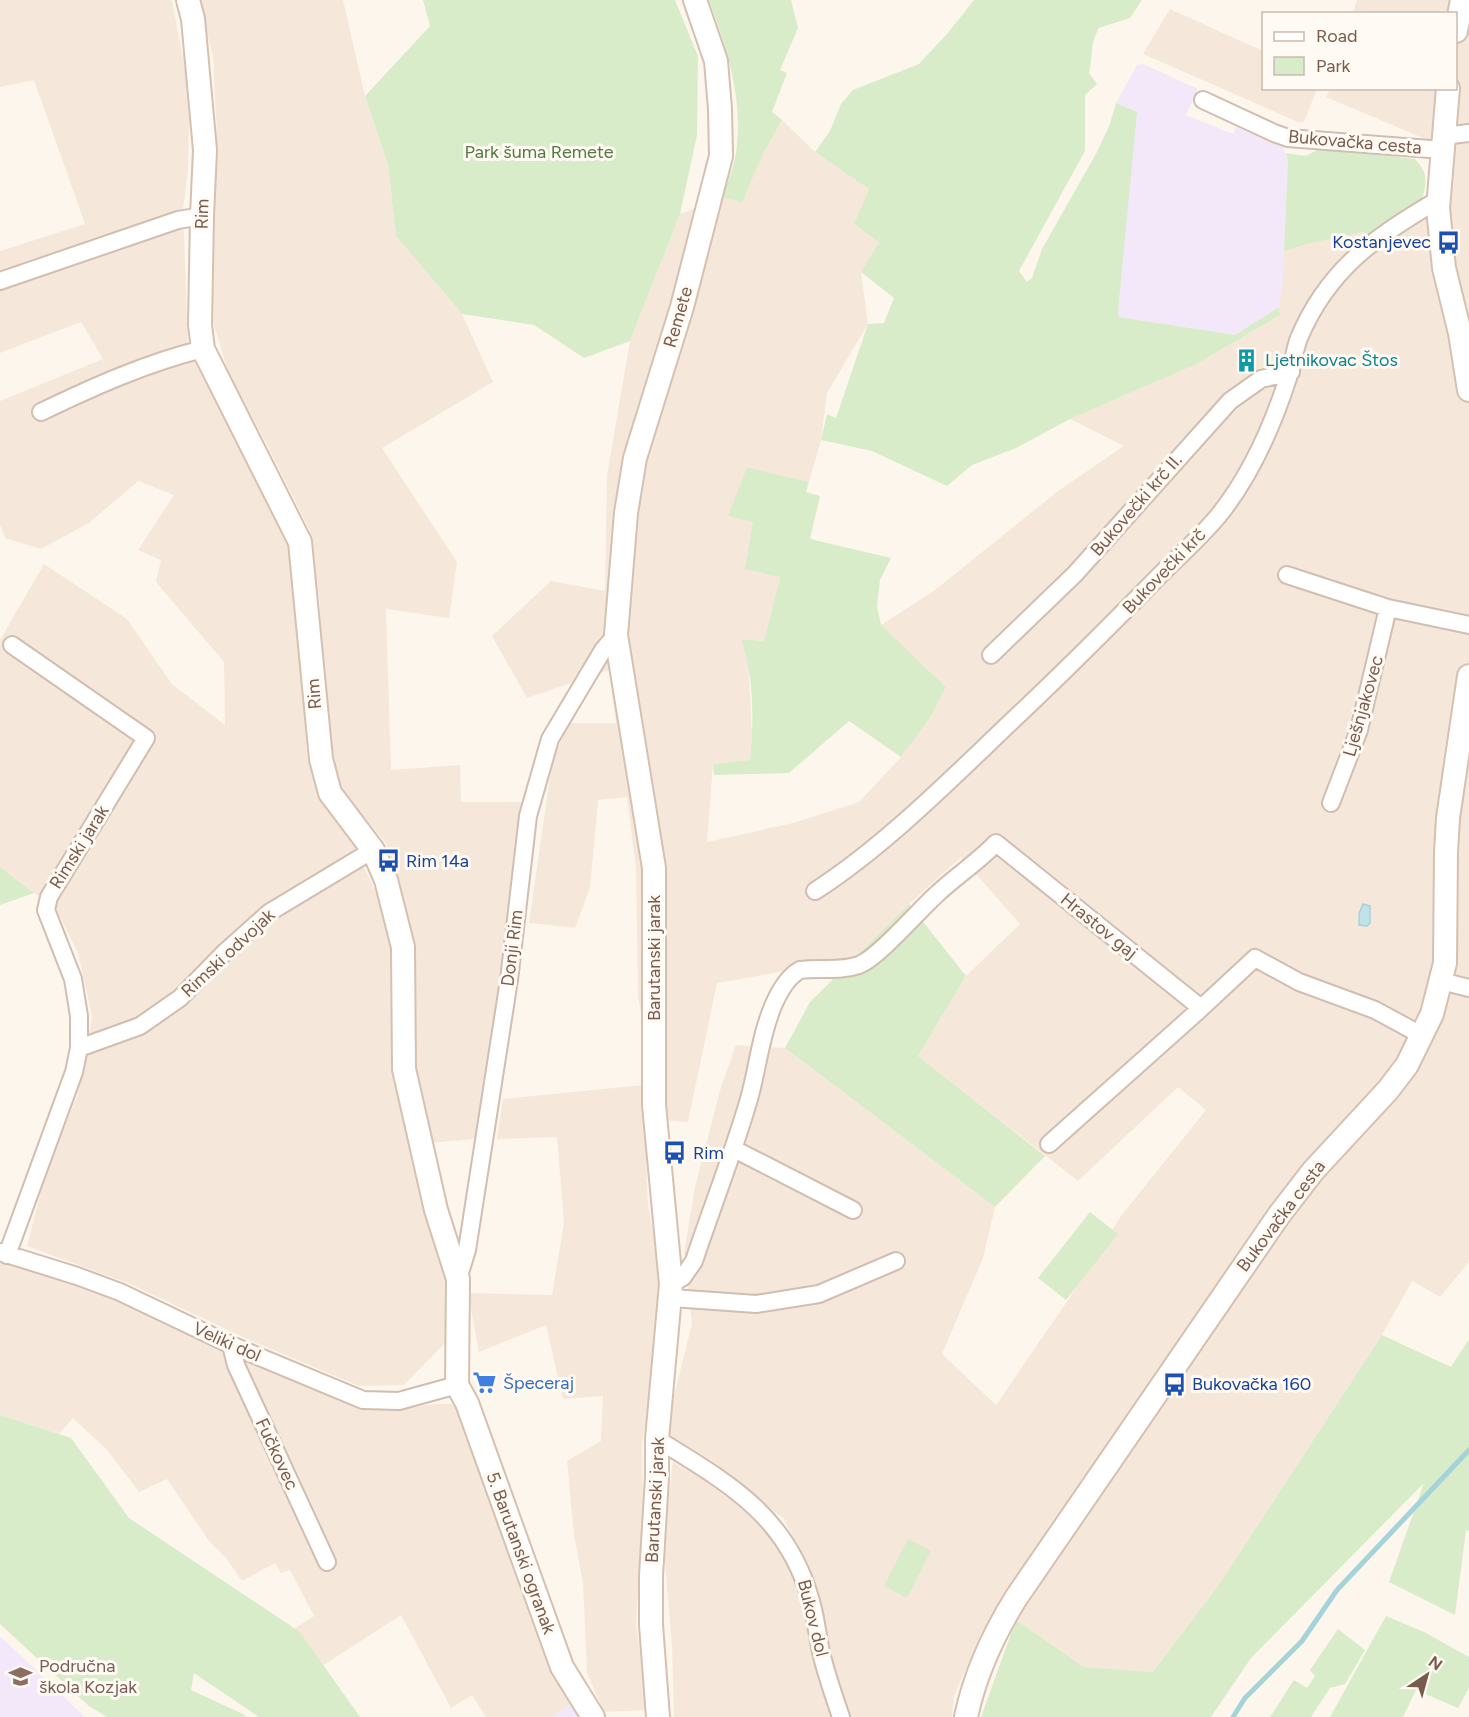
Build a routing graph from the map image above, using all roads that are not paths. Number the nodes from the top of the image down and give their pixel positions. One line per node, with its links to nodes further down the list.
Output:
1 (188, 0): 10 (street, Rim)
2 (695, 0): 19 (street, Remete)
3 (1462, 0): 4 (street)
4 (1457, 22)
5 (1448, 90): 8 (street, Bukovačka cesta)
6 (1203, 100): 8 (street, Bukovačka cesta)
7 (1469, 133): 8 (street)
8 (1443, 143): 9 (street, Bukovačka cesta)
9 (1438, 200): 13 (street, Bukovečki krč); 14 (street, Bukovačka cesta)
10 (202, 216): 11 (street); 12 (street, Rim)
11 (0, 281)
12 (203, 349): 15 (street); 24 (street, Rim)
13 (1290, 372): 21 (street, Bukovečki krč II.); 25 (street, Bukovečki krč)
14 (1469, 390)
15 (40, 412)
16 (1287, 575): 17 (street)
17 (1388, 608): 18 (street); 23 (street, Lješnjakovec)
18 (1469, 625)
19 (616, 636): 36 (street, Donji Rim); 37 (street, Barutanski jarak)
20 (12, 645): 30 (street, Rimski jarak)
21 (991, 655)
22 (1469, 676): 26 (street, Bukovačka cesta)
23 (1331, 803)
24 (374, 850): 30 (street, Rimski odvojak); 36 (street, Rim)
25 (815, 891)
26 (1441, 981): 27 (street); 29 (street, Bukovačka cesta)
27 (1469, 988)
28 (1202, 1008): 29 (street); 31 (street); 32 (street, Hrastov gaj)
29 (1423, 1036): 45 (street, Bukovačka cesta)
30 (80, 1048): 34 (street, Rimski jarak)
31 (1049, 1144)
32 (734, 1149): 33 (street); 37 (street)
33 (853, 1210)
34 (4, 1254): 38 (street, Veliki dol)
35 (896, 1261): 37 (street)
36 (458, 1279): 39 (street, Rim)
37 (671, 1291): 40 (street, Barutanski jarak)
38 (231, 1345): 39 (street, Veliki dol); 41 (street, Fučkovec)
39 (457, 1385): 42 (street, 5. Barutanski ogranak)
40 (657, 1439): 43 (street, Barutanski jarak); 44 (street, Bukov dol)
41 (327, 1562)
42 (592, 1717)
43 (657, 1717)
44 (841, 1717)
45 (966, 1717)

